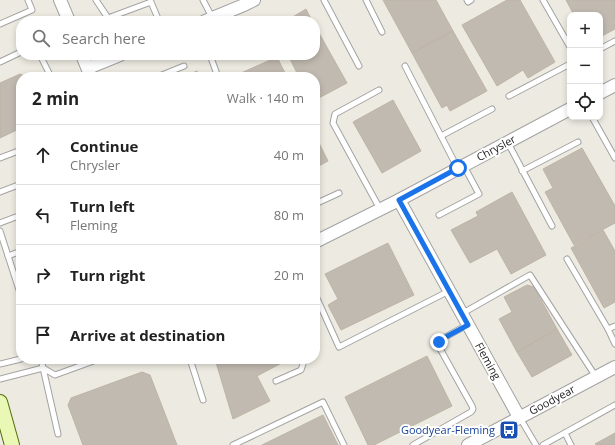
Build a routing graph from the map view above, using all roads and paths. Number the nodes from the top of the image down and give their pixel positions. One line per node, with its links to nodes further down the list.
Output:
1 (28, 0): 11 (lane)
2 (60, 0): 12 (street)
3 (96, 0): 13 (lane)
4 (203, 0): 16 (lane)
5 (254, 0): 17 (street)
6 (324, 0): 31 (lane)
7 (366, 0): 20 (lane)
8 (467, 0): 9 (lane)
9 (471, 0)
10 (543, 0): 22 (lane)
11 (18, 16)
12 (66, 16)
13 (107, 16)
14 (113, 16): 15 (lane)
15 (157, 16)
16 (208, 16)
17 (218, 16)
18 (16, 17): 19 (lane)
19 (0, 24)
20 (382, 32)
21 (615, 41): 23 (lane)
22 (567, 42)
23 (602, 48)
24 (16, 54): 29 (lane)
25 (42, 60): 34 (lane)
26 (84, 60): 35 (street)
27 (111, 60): 35 (street)
28 (212, 60): 37 (lane)
29 (0, 62)
30 (184, 66): 36 (lane)
31 (359, 66)
32 (405, 66): 45 (lane)
33 (567, 66): 41 (lane)
34 (48, 72)
35 (89, 72)
36 (169, 72)
37 (216, 72)
38 (615, 84): 40 (street)
39 (379, 90): 58 (lane)
40 (603, 91)
41 (509, 96)
42 (492, 109): 45 (lane)
43 (567, 111): 46 (street, Chrysler)
44 (594, 120): 50 (lane)
45 (441, 136): 51 (lane)
46 (507, 142): 51 (street, Chrysler); 52 (lane)
47 (578, 142): 52 (lane)
48 (16, 152): 49 (lane)
49 (0, 158)
50 (615, 158)
51 (461, 167): 56 (street, Chrysler); 59 (lane)
52 (522, 171): 62 (lane)
53 (16, 186): 54 (lane)
54 (0, 192)
55 (339, 193): 57 (lane)
56 (399, 200): 58 (street, Chrysler); 69 (street, Fleming)
57 (320, 202)
58 (380, 209): 64 (street, Chrysler)
59 (439, 215)
60 (16, 217): 61 (lane)
61 (0, 223)
62 (552, 226)
63 (0, 232): 66 (lane)
64 (320, 239)
65 (16, 253): 66 (lane)
66 (8, 256): 68 (lane)
67 (567, 259): 74 (lane)
68 (16, 277)
69 (449, 291): 70 (lane); 71 (street, Fleming)
70 (320, 305)
71 (462, 314): 72 (street, Fleming); 84 (lane)
72 (468, 325): 90 (street, Fleming); 96 (lane)
73 (615, 326): 74 (lane)
74 (608, 329): 75 (lane)
75 (615, 344)
76 (16, 360): 77 (lane)
77 (0, 364)
78 (43, 364): 83 (lane)
79 (86, 364): 83 (lane)
80 (192, 364): 87 (lane)
81 (303, 364): 86 (lane)
82 (615, 367): 84 (street, Goodyear)
83 (44, 368): 85 (lane); 92 (lane)
84 (596, 377): 90 (street, Goodyear)
85 (0, 379)
86 (276, 382)
87 (203, 400)
88 (0, 402): 93 (main road)
89 (615, 405): 91 (lane)
90 (520, 417): 97 (street, Goodyear); 98 (lane)
91 (565, 433): 99 (lane); 100 (lane)
92 (58, 434)
93 (12, 445)
94 (233, 445): 95 (lane)
95 (344, 445)
96 (413, 445)
97 (468, 445)
98 (536, 445)
99 (543, 445)
100 (571, 445)

